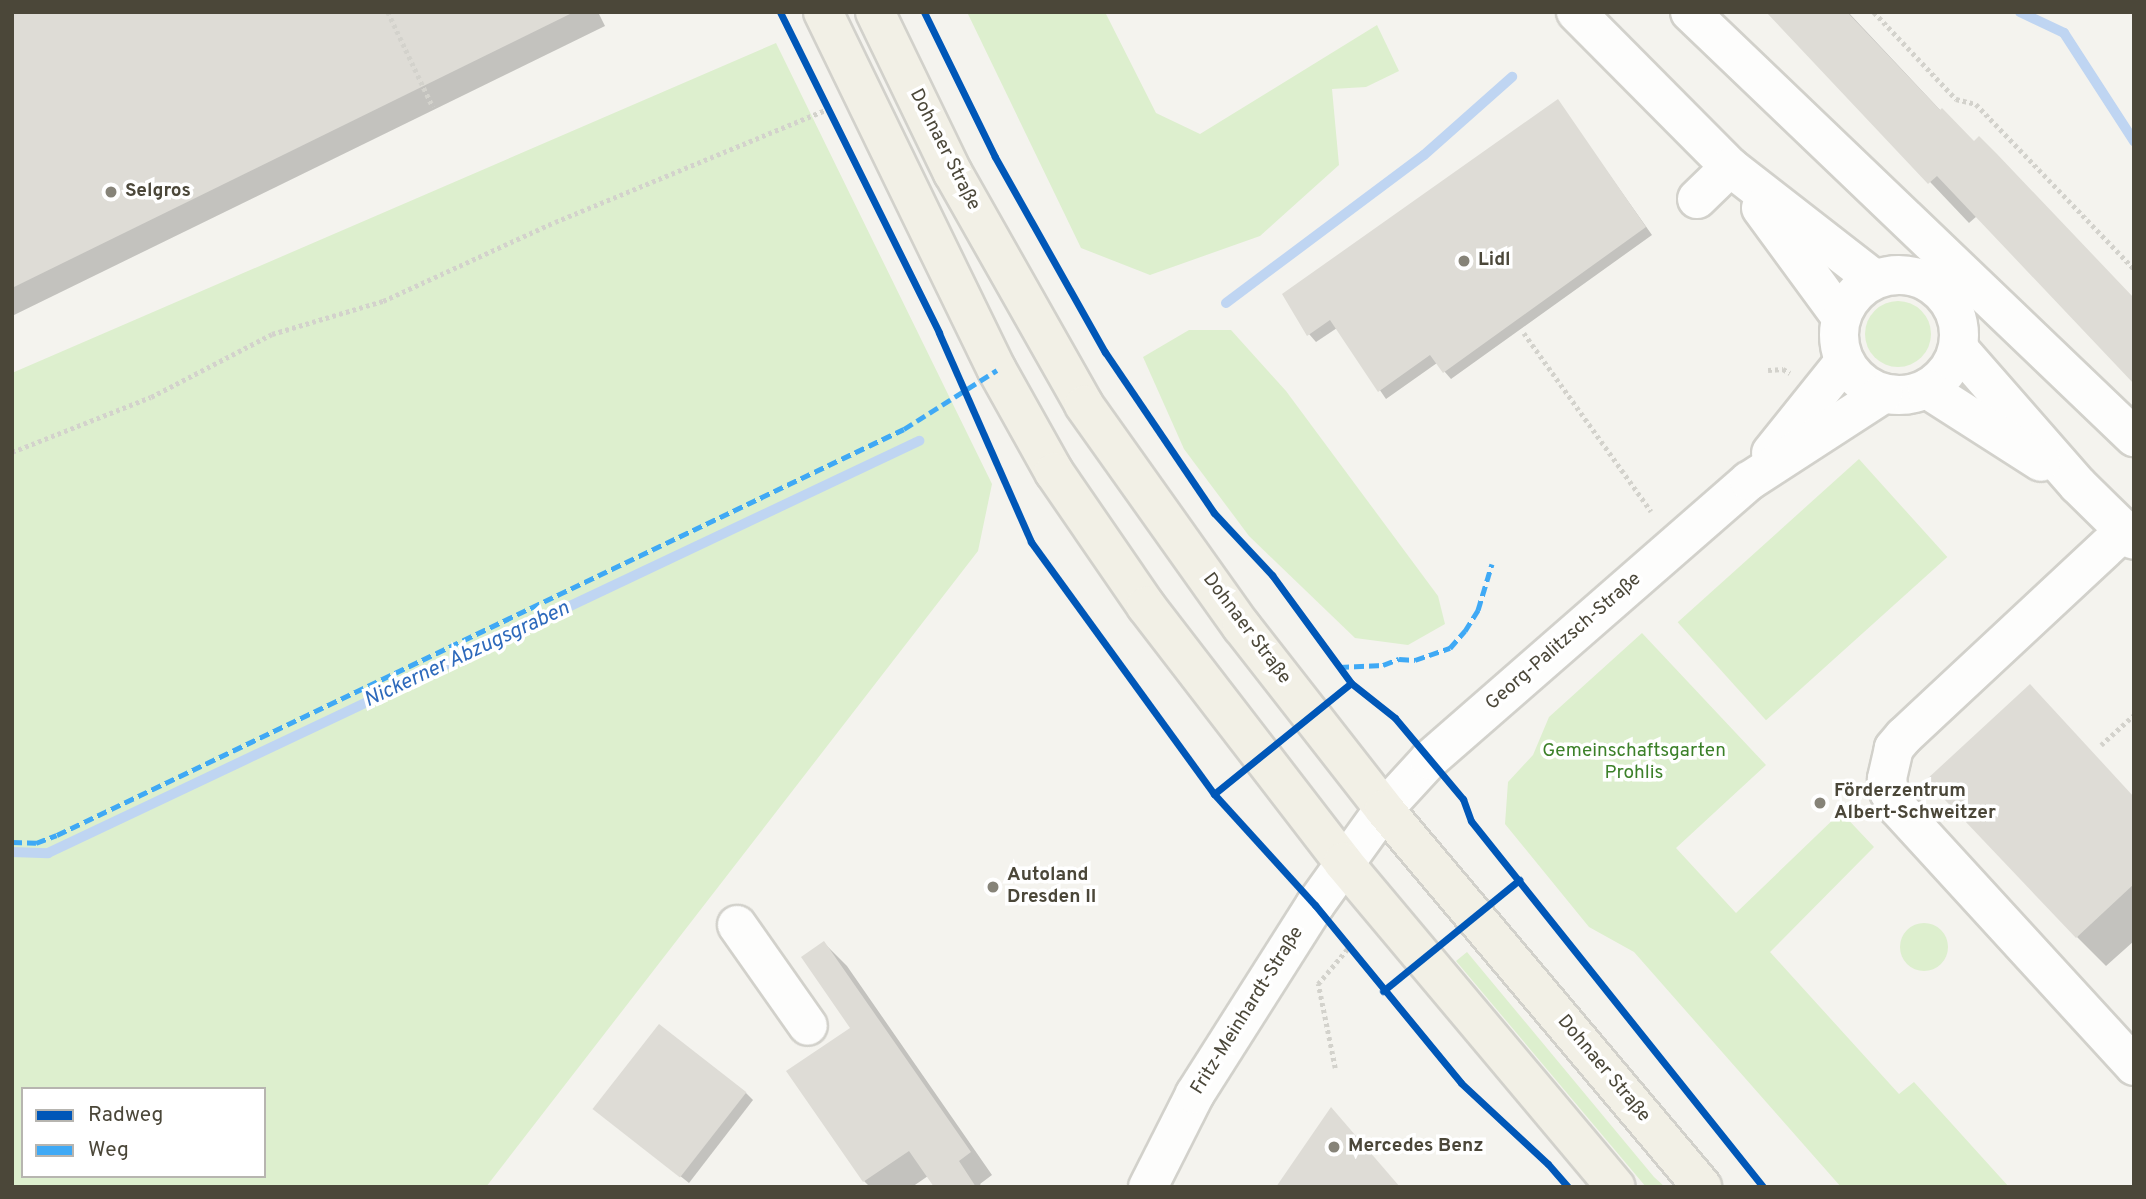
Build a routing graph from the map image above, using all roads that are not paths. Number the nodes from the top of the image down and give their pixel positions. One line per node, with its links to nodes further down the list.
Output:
1 (823, 12): 18 (main road)
2 (875, 12): 17 (main road, Dohnaer Straße)
3 (1690, 12): 13 (street)
4 (1584, 15): 5 (street)
5 (1731, 167): 6 (street); 7 (street); 8 (street)
6 (1697, 199)
7 (1874, 279): 8 (street); 9 (street)
8 (1840, 316): 10 (street)
9 (1958, 348): 11 (street); 15 (street)
10 (1844, 362): 12 (street); 14 (street, Georg-Palitzsch-Straße)
11 (1927, 388): 12 (street, Georg-Palitzsch-Straße); 15 (street)
12 (1883, 394): 14 (street, Georg-Palitzsch-Straße)
13 (2134, 437)
14 (1749, 481): 17 (street, Georg-Palitzsch-Straße)
15 (2078, 485): 16 (street)
16 (2129, 535): 21 (street)
17 (1384, 809): 18 (street, Fritz-Meinhardt-Straße); 24 (main road, Dohnaer Straße)
18 (1343, 862): 22 (street, Fritz-Meinhardt-Straße); 23 (main road)
19 (737, 925): 20 (street)
20 (808, 1026)
21 (2134, 1066)
22 (1148, 1187)
23 (1616, 1187)
24 (1702, 1187)

